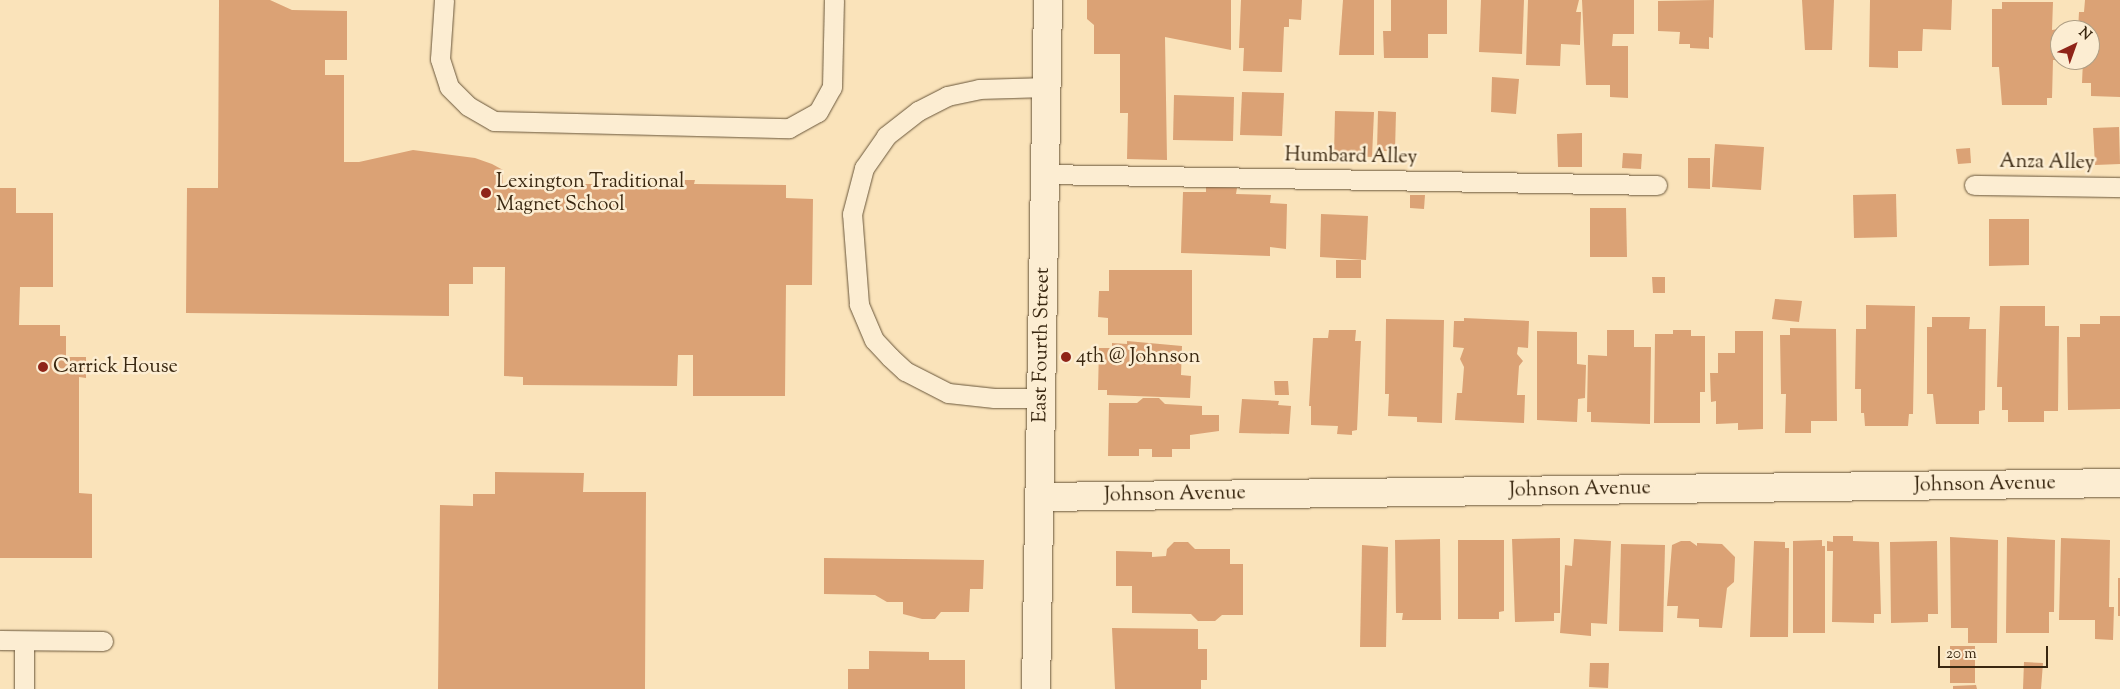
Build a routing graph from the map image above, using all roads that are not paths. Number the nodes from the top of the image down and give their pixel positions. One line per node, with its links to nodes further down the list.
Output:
1 (444, 0): 2 (lane)
2 (834, 0)
3 (1048, 0): 4 (street, East Fourth Street)
4 (1046, 87): 5 (street, East Fourth Street); 9 (lane)
5 (1044, 174): 6 (lane, Humbard Alley); 9 (street, East Fourth Street)
6 (1657, 185)
7 (1974, 185): 8 (lane, Anza Alley)
8 (2120, 187)
9 (1041, 398): 11 (street, East Fourth Street)
10 (2120, 483): 11 (street, Johnson Avenue)
11 (1039, 497): 16 (street, East Fourth Street)
12 (0, 640): 13 (lane)
13 (24, 640): 14 (lane); 15 (lane)
14 (103, 641)
15 (24, 689)
16 (1036, 689)

